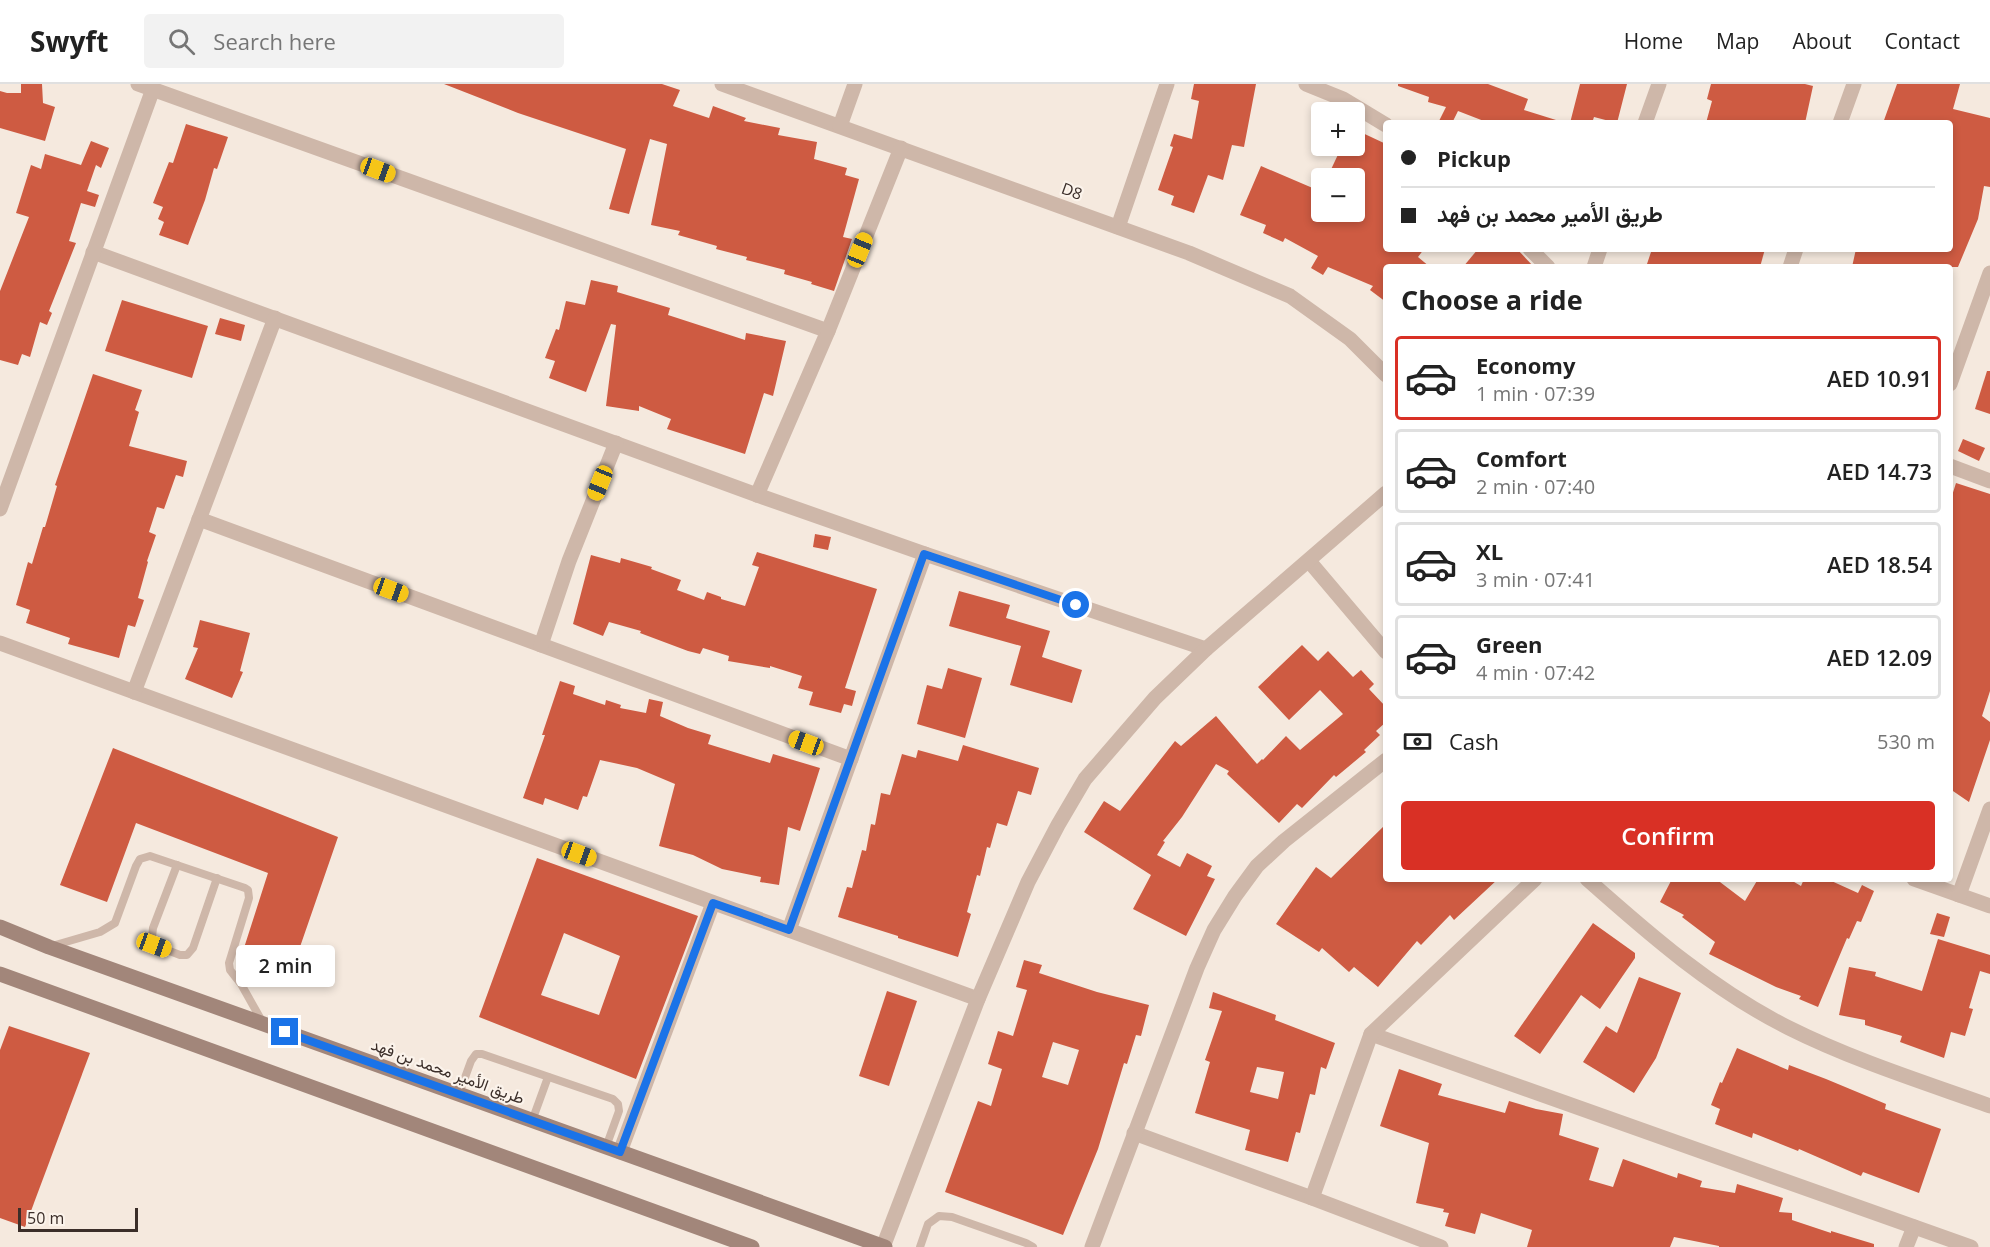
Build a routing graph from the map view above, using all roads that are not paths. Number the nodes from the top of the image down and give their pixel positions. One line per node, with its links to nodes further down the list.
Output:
1 (722, 84): 11 (street, D8)
2 (855, 84): 11 (street)
3 (1167, 84): 13 (street)
4 (1306, 84): 10 (street)
5 (1659, 84): 8 (street)
6 (1854, 84): 9 (street)
7 (146, 87): 14 (street); 19 (street)
8 (1646, 120)
9 (1841, 120)
10 (1383, 123)
11 (840, 126): 12 (street, D8)
12 (900, 148): 13 (street, D8); 19 (street)
13 (1118, 227): 20 (street, D8)
14 (93, 252): 18 (street); 27 (street)
15 (1533, 252): 16 (street)
16 (1545, 264)
17 (1990, 273): 21 (street)
18 (275, 318): 22 (street); 28 (street)
19 (828, 331): 25 (street)
20 (1383, 372)
21 (1953, 376)
22 (616, 443): 25 (street); 32 (street)
23 (1953, 467): 24 (street)
24 (1990, 481)
25 (758, 495): 29 (street)
26 (1383, 496): 30 (street)
27 (0, 509)
28 (199, 519): 32 (street); 35 (street)
29 (924, 554): 34 (street); 36 (street)
30 (1309, 561): 33 (street); 34 (street)
31 (0, 643): 35 (street)
32 (541, 645): 36 (street)
33 (1383, 648)
34 (1206, 649): 51 (street)
35 (134, 692): 45 (street)
36 (851, 759): 48 (street)
37 (1383, 762): 58 (street)
38 (1990, 809): 44 (street)
39 (177, 865): 40 (lane); 40 (lane); 49 (lane)
40 (217, 878): 52 (lane)
41 (1532, 882): 53 (street)
42 (1590, 882): 56 (street)
43 (1922, 882): 44 (street)
44 (1959, 895): 46 (street)
45 (713, 903): 48 (street); 59 (street)
46 (1990, 906)
47 (0, 927): 49 (street, طريق الأمير محمد بن فهد)
48 (789, 930): 51 (street)
49 (49, 947): 52 (street, طريق الأمير محمد بن فهد)
50 (0, 974): 62 (street)
51 (978, 999): 63 (street)
52 (264, 1024): 55 (street, طريق الأمير محمد بن فهد)
53 (1371, 1034): 60 (street); 61 (street)
54 (548, 1077): 55 (lane); 57 (lane); 59 (lane)
55 (459, 1094): 57 (street, طريق الأمير محمد بن فهد)
56 (1990, 1106)
57 (532, 1120): 59 (street, طريق الأمير محمد بن فهد)
58 (1134, 1133): 60 (street); 66 (street)
59 (613, 1149): 63 (street, طريق الأمير محمد بن فهد)
60 (1312, 1197): 67 (street)
61 (1914, 1227): 68 (street); 69 (street)
62 (752, 1247)
63 (884, 1247)
64 (920, 1247): 65 (lane)
65 (1033, 1247)
66 (1092, 1247)
67 (1441, 1247)
68 (1906, 1247)
69 (1971, 1247)

